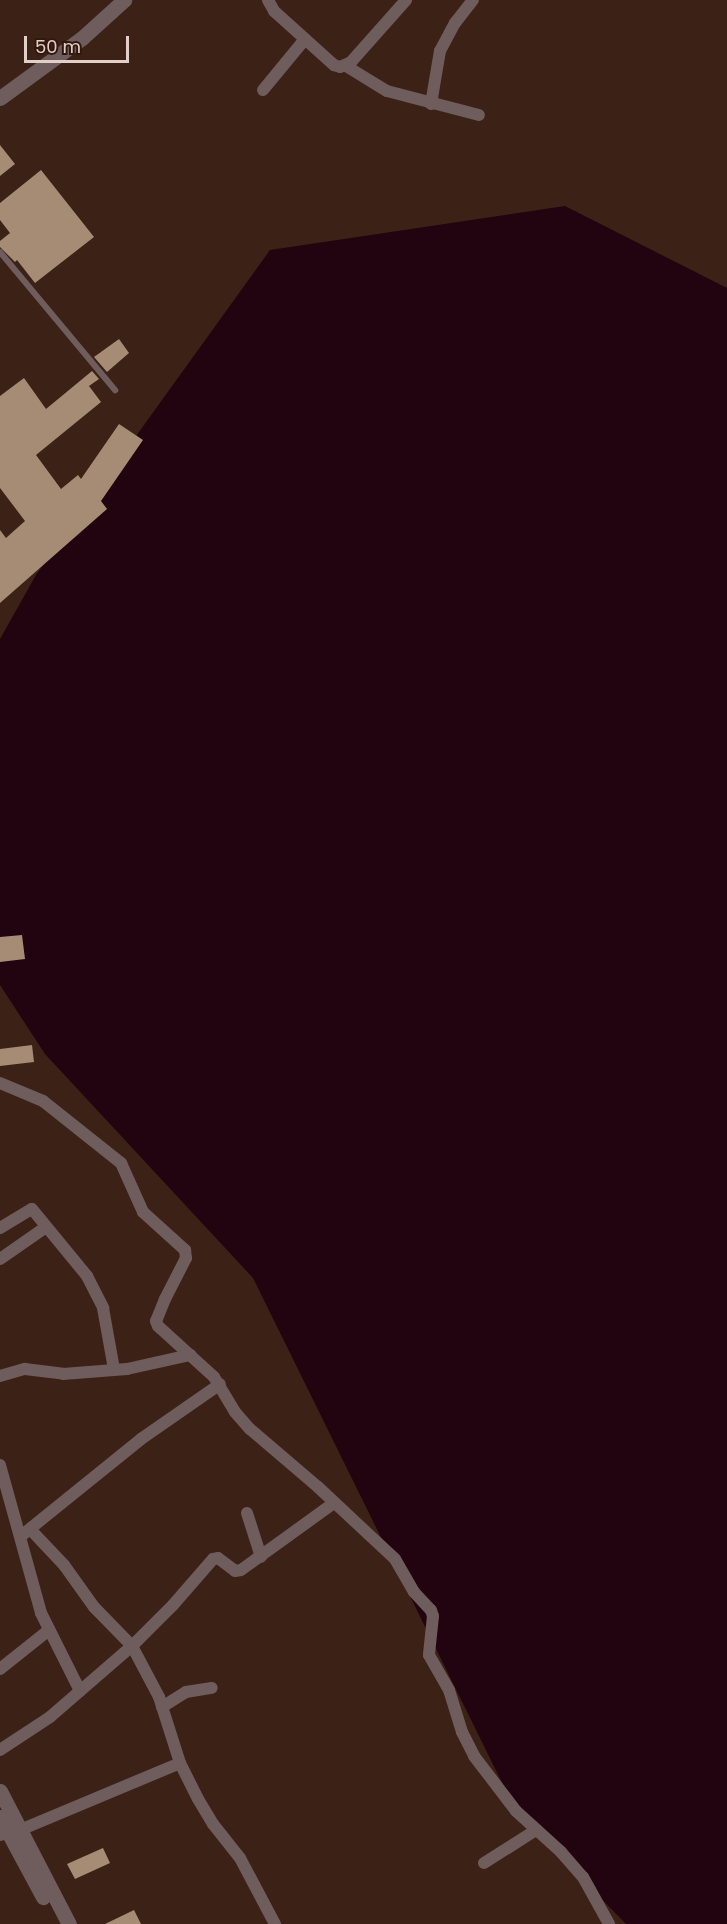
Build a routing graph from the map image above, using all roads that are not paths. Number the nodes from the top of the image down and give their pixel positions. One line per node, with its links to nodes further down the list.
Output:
1 (124, 0): 8 (street)
2 (268, 0): 5 (street)
3 (406, 0): 6 (street)
4 (473, 0): 9 (street)
5 (305, 39): 6 (street); 7 (street)
6 (346, 66): 9 (street)
7 (263, 90)
8 (0, 98)
9 (431, 104): 10 (street)
10 (479, 115)
11 (0, 252): 12 (lane)
12 (115, 390)
13 (0, 1083): 17 (street)
14 (46, 1227): 15 (street); 16 (street); 18 (street)
15 (0, 1228)
16 (0, 1259)
17 (190, 1355): 18 (street); 20 (street)
18 (114, 1369): 19 (street)
19 (0, 1376)
20 (220, 1384): 22 (street); 24 (street)
21 (0, 1465): 24 (street)
22 (334, 1503): 25 (street); 36 (street)
23 (247, 1513): 25 (street)
24 (26, 1532): 26 (street); 27 (street)
25 (261, 1557): 27 (street)
26 (49, 1630): 28 (street); 30 (street)
27 (132, 1646): 30 (street); 31 (street)
28 (0, 1669)
29 (212, 1688): 31 (street)
30 (80, 1691): 32 (street)
31 (162, 1707): 33 (street)
32 (0, 1750)
33 (180, 1763): 37 (street); 41 (street)
34 (0, 1791): 37 (street)
35 (0, 1816): 37 (street)
36 (536, 1830): 38 (street); 42 (street)
37 (10, 1833): 39 (street); 40 (street)
38 (484, 1863)
39 (57, 1924)
40 (69, 1924)
41 (275, 1924)
42 (609, 1924)

